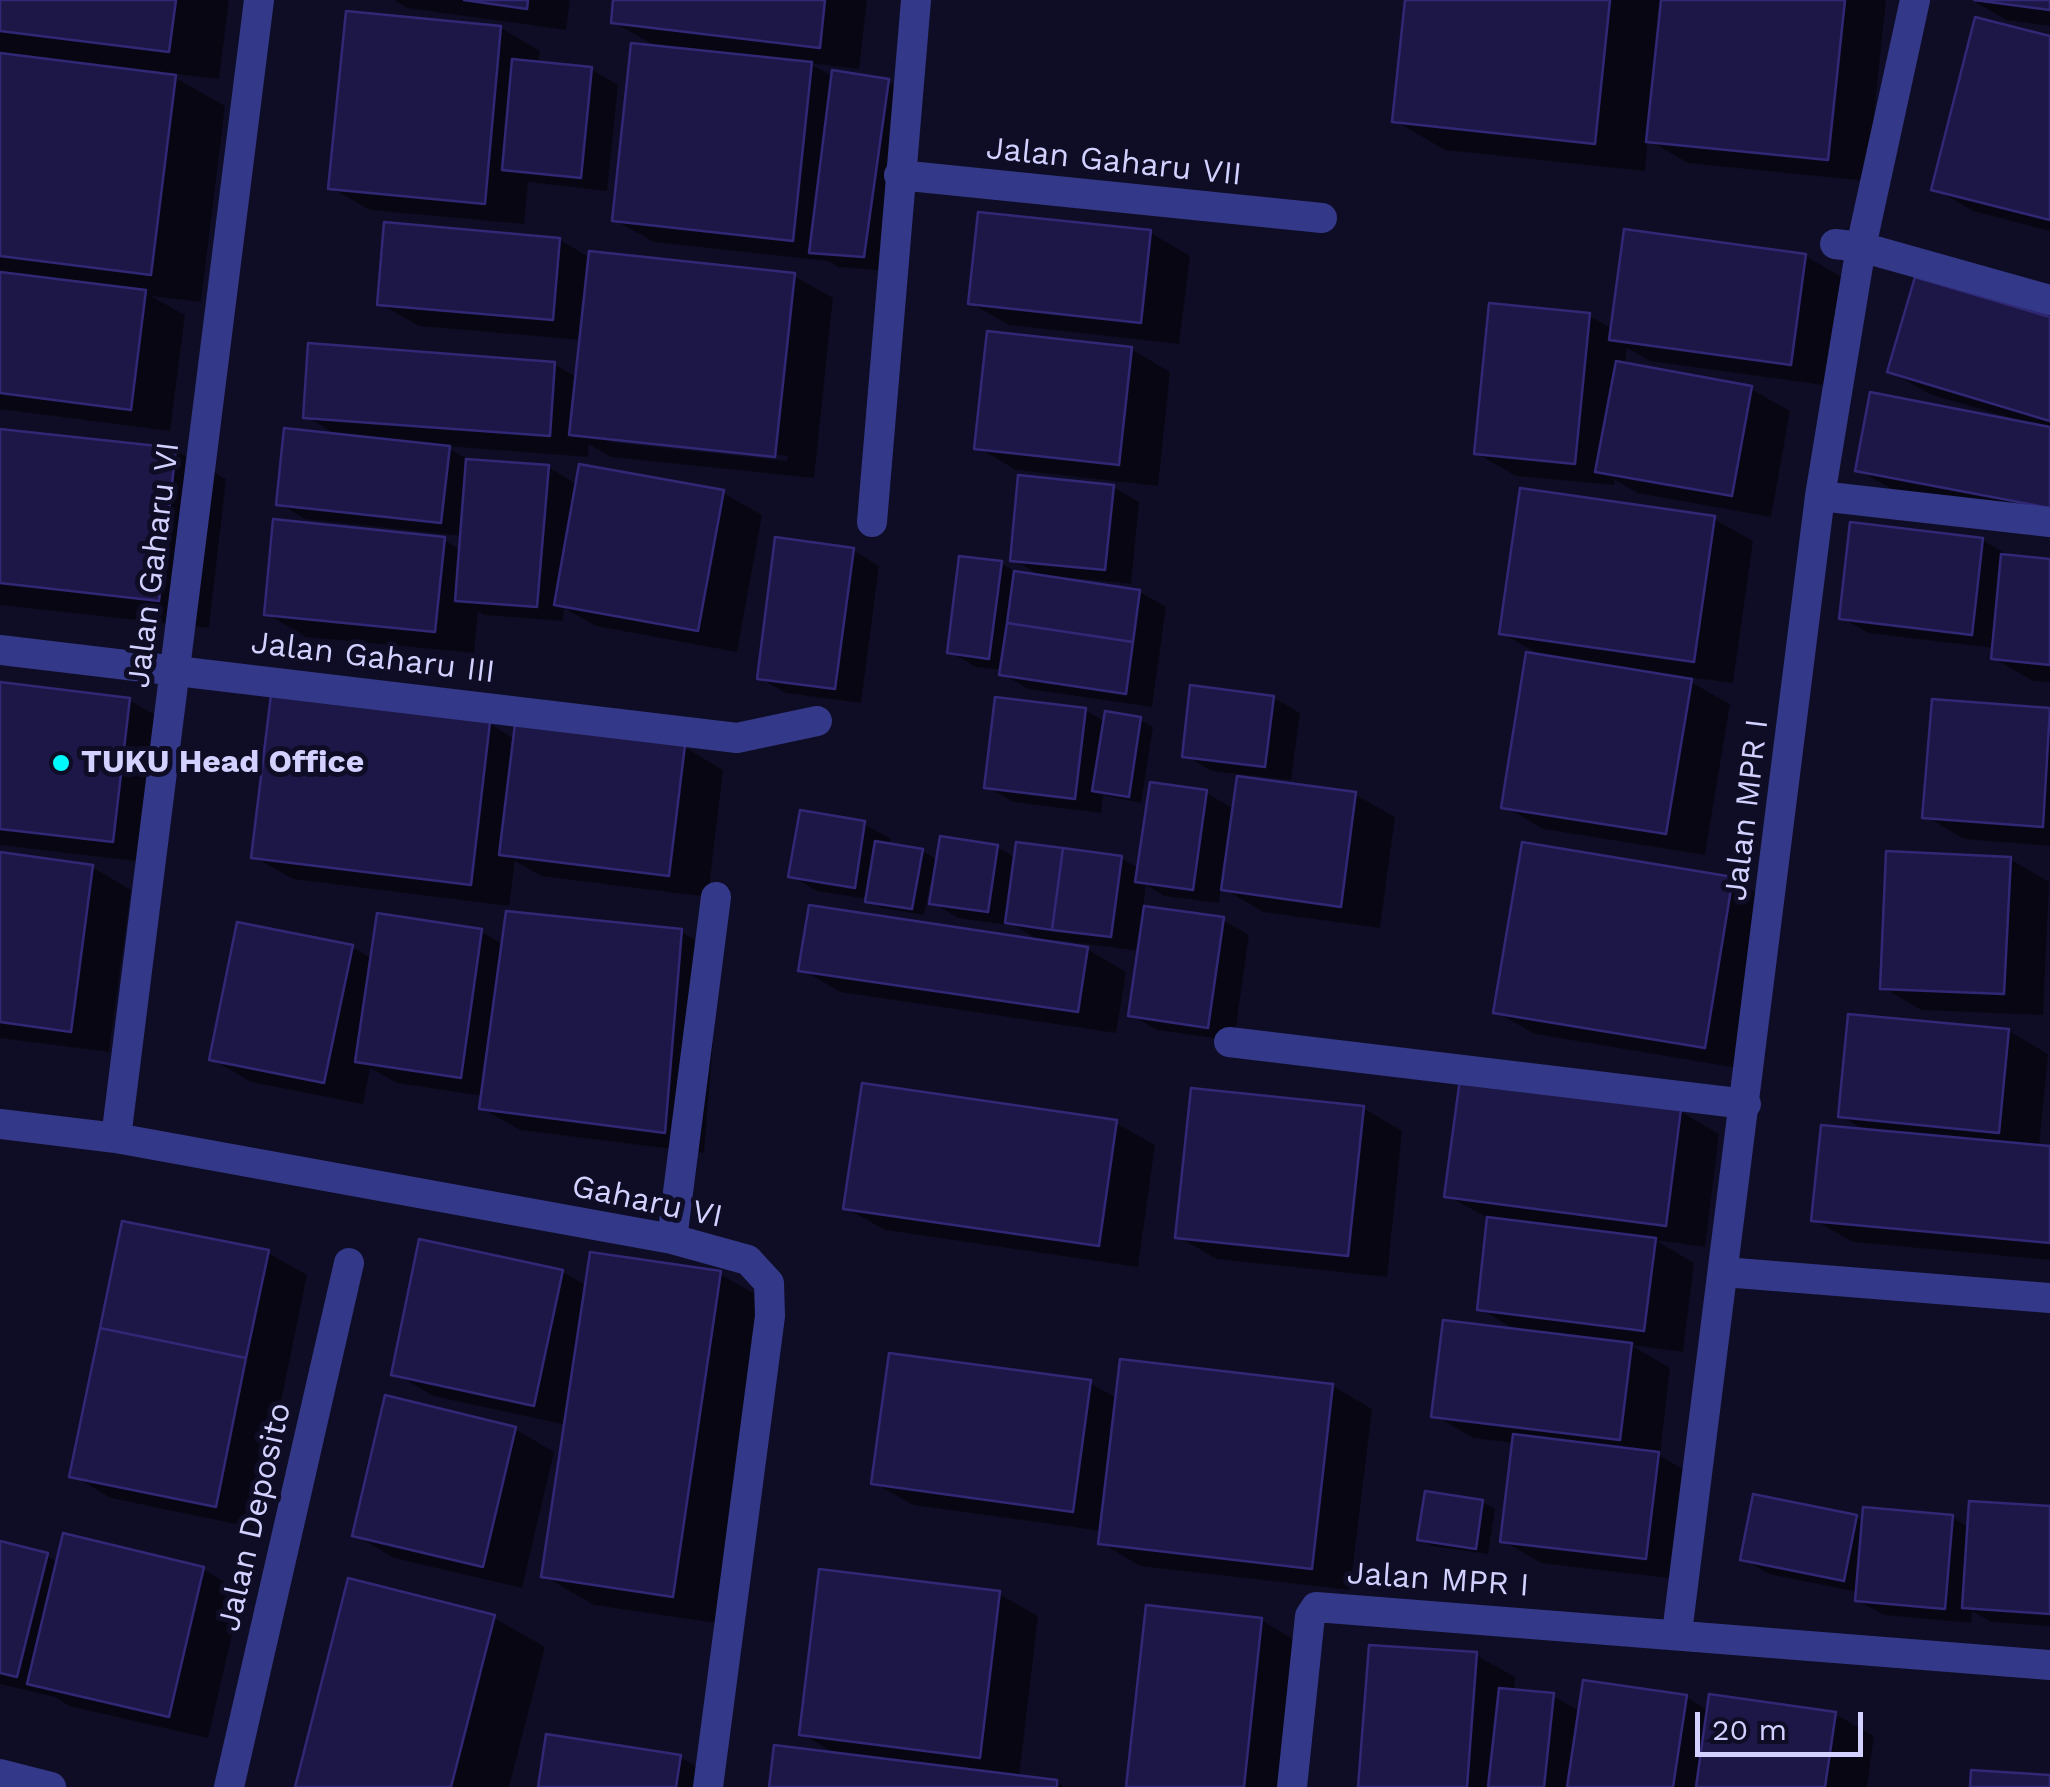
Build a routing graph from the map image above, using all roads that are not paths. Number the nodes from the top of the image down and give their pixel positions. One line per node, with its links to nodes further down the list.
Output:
1 (259, 0): 12 (street, Jalan Gaharu VI)
2 (916, 0): 4 (street)
3 (1914, 0): 6 (street, Jalan MPR I)
4 (900, 175): 5 (street, Jalan Gaharu VII); 9 (street)
5 (1322, 218)
6 (1848, 246): 7 (street); 8 (street, Jalan MPR I)
7 (2050, 300)
8 (1820, 496): 10 (street); 16 (street, Jalan MPR I)
9 (872, 522)
10 (2050, 522)
11 (0, 650): 12 (street, Jalan Gaharu III)
12 (176, 670): 13 (street, Jalan Gaharu III); 18 (street, Jalan Gaharu VI)
13 (816, 721)
14 (716, 897): 19 (street)
15 (1229, 1042): 16 (street)
16 (1746, 1104): 21 (street, Jalan MPR I)
17 (0, 1124): 18 (street, Gaharu VI)
18 (116, 1138): 19 (street, Gaharu VI)
19 (672, 1240): 28 (street, Gaharu VI)
20 (349, 1263): 27 (street, Jalan Deposito)
21 (1724, 1272): 22 (street); 23 (street, Jalan MPR I)
22 (2050, 1298)
23 (1678, 1633): 24 (street, Jalan MPR I); 29 (street, Jalan MPR I)
24 (2050, 1664)
25 (0, 1774): 26 (street)
26 (51, 1787)
27 (229, 1787)
28 (708, 1787)
29 (1292, 1787)

